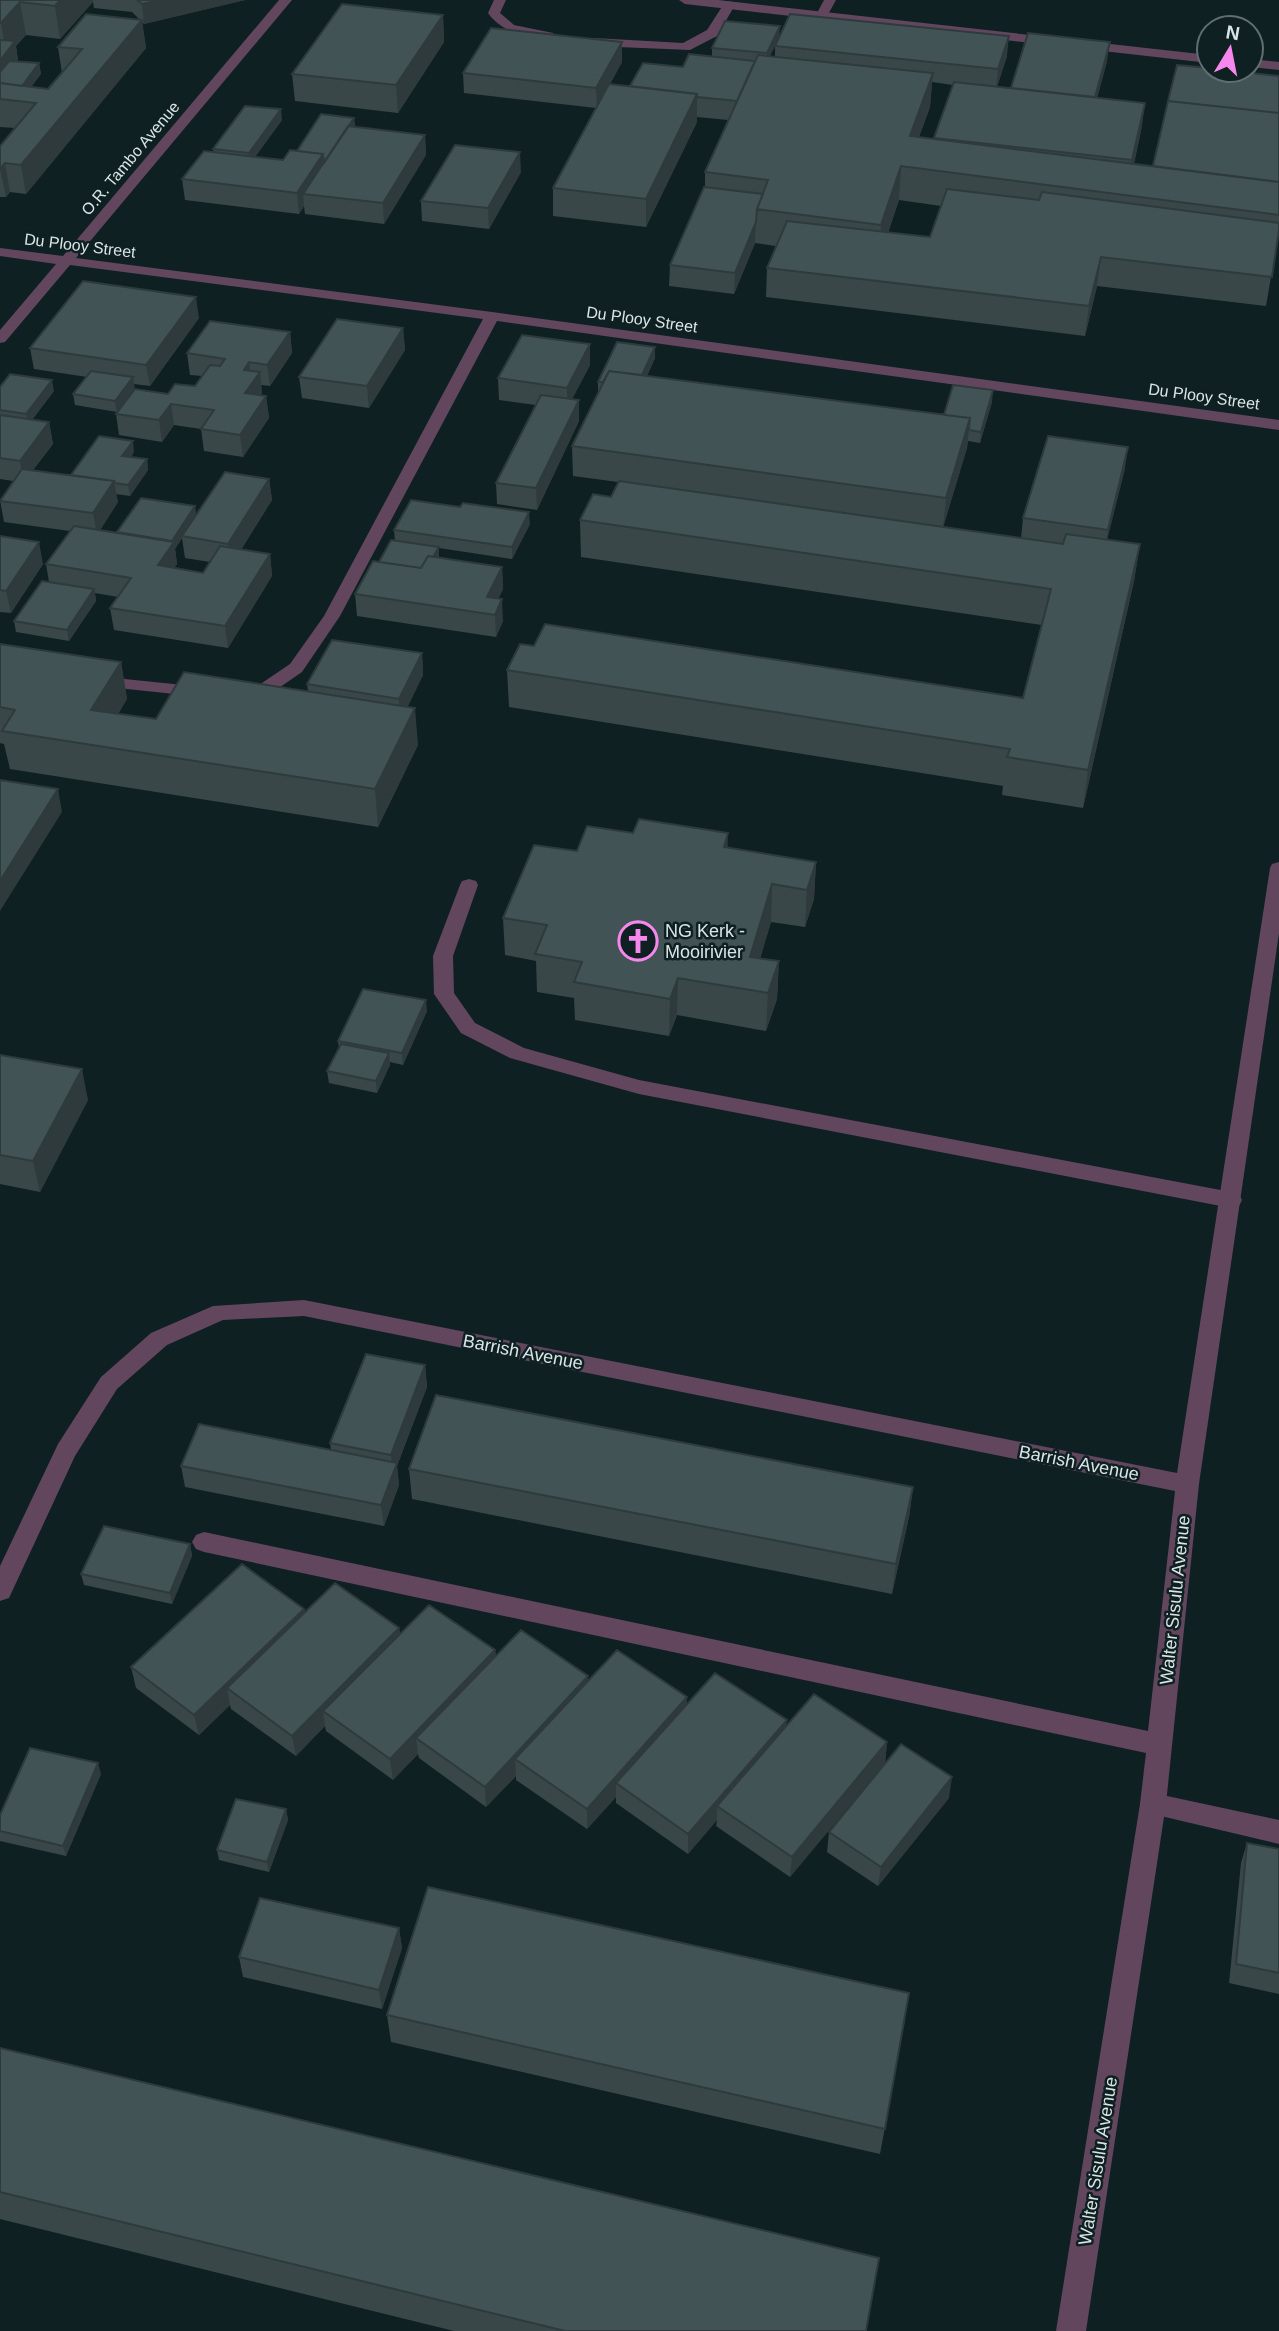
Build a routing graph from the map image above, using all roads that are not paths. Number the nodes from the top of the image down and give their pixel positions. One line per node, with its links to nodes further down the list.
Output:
1 (286, 0): 11 (street, O.R. Tambo Avenue)
2 (500, 0): 7 (street)
3 (685, 0): 5 (street)
4 (830, 0): 6 (street)
5 (729, 5): 6 (street); 8 (street)
6 (822, 15): 9 (street)
7 (561, 37)
8 (586, 41)
9 (1195, 57)
10 (0, 252): 11 (street, Du Plooy Street)
11 (67, 260): 12 (street, Du Plooy Street); 13 (street, O.R. Tambo Avenue)
12 (492, 316): 14 (street, Du Plooy Street); 15 (street)
13 (0, 338)
14 (1279, 425)
15 (75, 678)
16 (1279, 868): 18 (street, Walter Sisulu Avenue)
17 (469, 885): 19 (street)
18 (1274, 935): 19 (street, Walter Sisulu Avenue)
19 (1231, 1200): 20 (street, Walter Sisulu Avenue)
20 (1187, 1484): 22 (street, Barrish Avenue); 23 (street, Walter Sisulu Avenue)
21 (204, 1542): 23 (street)
22 (0, 1591)
23 (1161, 1745): 24 (street, Walter Sisulu Avenue)
24 (1153, 1804): 25 (street); 26 (street, Walter Sisulu Avenue)
25 (1279, 1832)
26 (1071, 2331)

